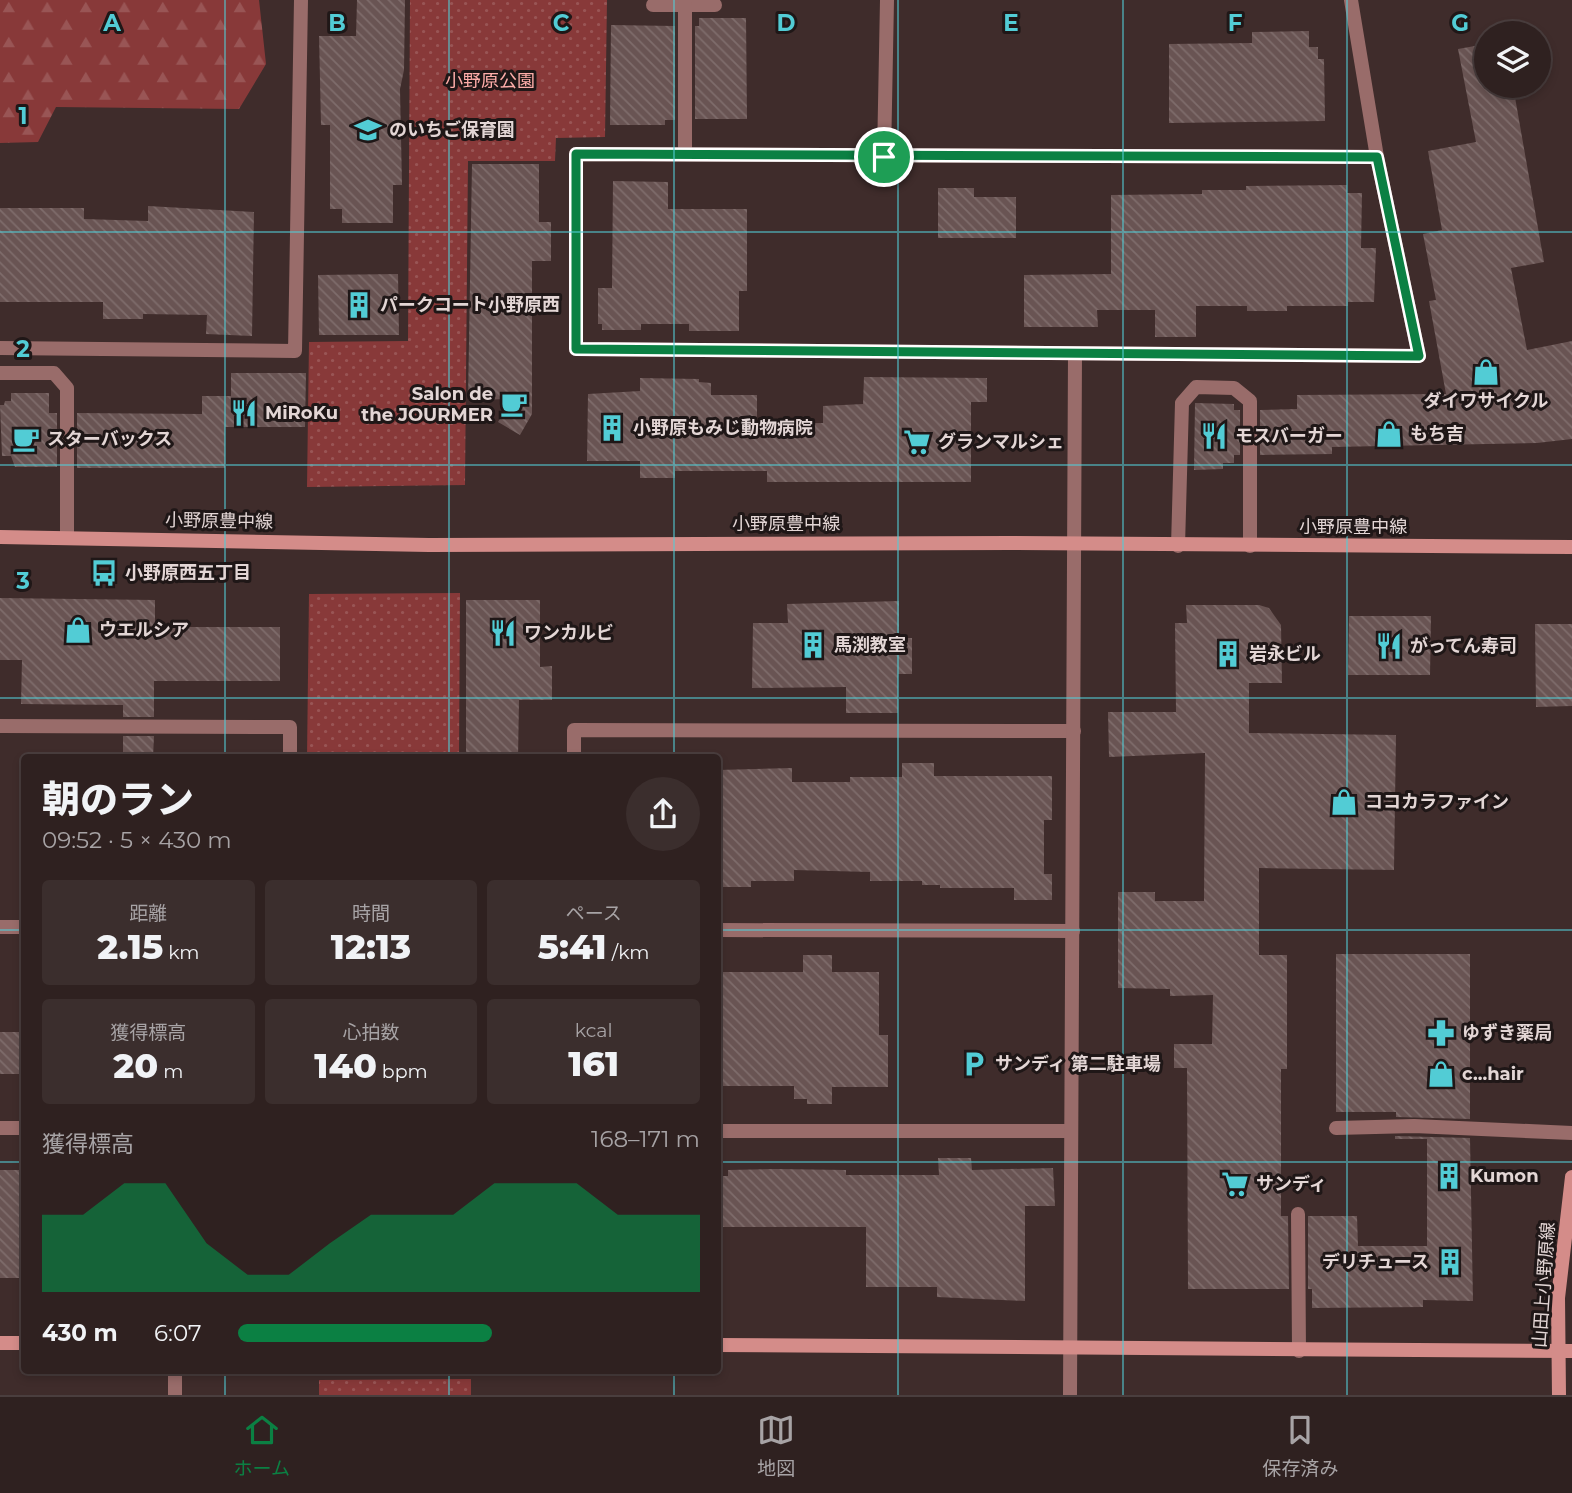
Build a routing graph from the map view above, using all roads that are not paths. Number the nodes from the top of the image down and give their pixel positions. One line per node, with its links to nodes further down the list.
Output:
1 (301, 0): 10 (street)
2 (887, 0): 8 (street)
3 (1351, 0): 9 (street)
4 (653, 5): 5 (street)
5 (685, 5): 6 (street); 7 (street)
6 (715, 5)
7 (685, 154): 8 (street); 11 (street)
8 (884, 157): 9 (street)
9 (1377, 157): 11 (street)
10 (0, 348)
11 (1074, 354): 15 (street)
12 (0, 373): 14 (street)
13 (0, 537): 14 (street, 小野原豊中線)
14 (67, 537): 15 (street, 小野原豊中線)
15 (1075, 544): 16 (street, 小野原豊中線); 20 (street)
16 (1178, 546): 17 (street, 小野原豊中線); 17 (street)
17 (1250, 546): 18 (street, 小野原豊中線)
18 (1572, 547)
19 (0, 726): 21 (street)
20 (1074, 731): 22 (street); 26 (street)
21 (290, 754)
22 (574, 754)
23 (0, 927): 24 (street)
24 (21, 927)
25 (721, 930): 26 (street)
26 (1073, 931): 31 (street)
27 (0, 1128): 28 (street)
28 (21, 1128)
29 (1336, 1128): 32 (street)
30 (721, 1131): 31 (street)
31 (1071, 1131): 38 (street)
32 (1572, 1133)
33 (1572, 1177): 40 (street, 山田上小野原線)
34 (1298, 1213): 39 (street)
35 (0, 1343): 36 (street)
36 (21, 1343)
37 (721, 1345): 38 (street)
38 (1070, 1346): 39 (street); 43 (street)
39 (1299, 1351): 40 (street)
40 (1565, 1351): 44 (street, 山田上小野原線)
41 (175, 1374): 42 (street)
42 (175, 1395)
43 (1070, 1395)
44 (1559, 1395)

